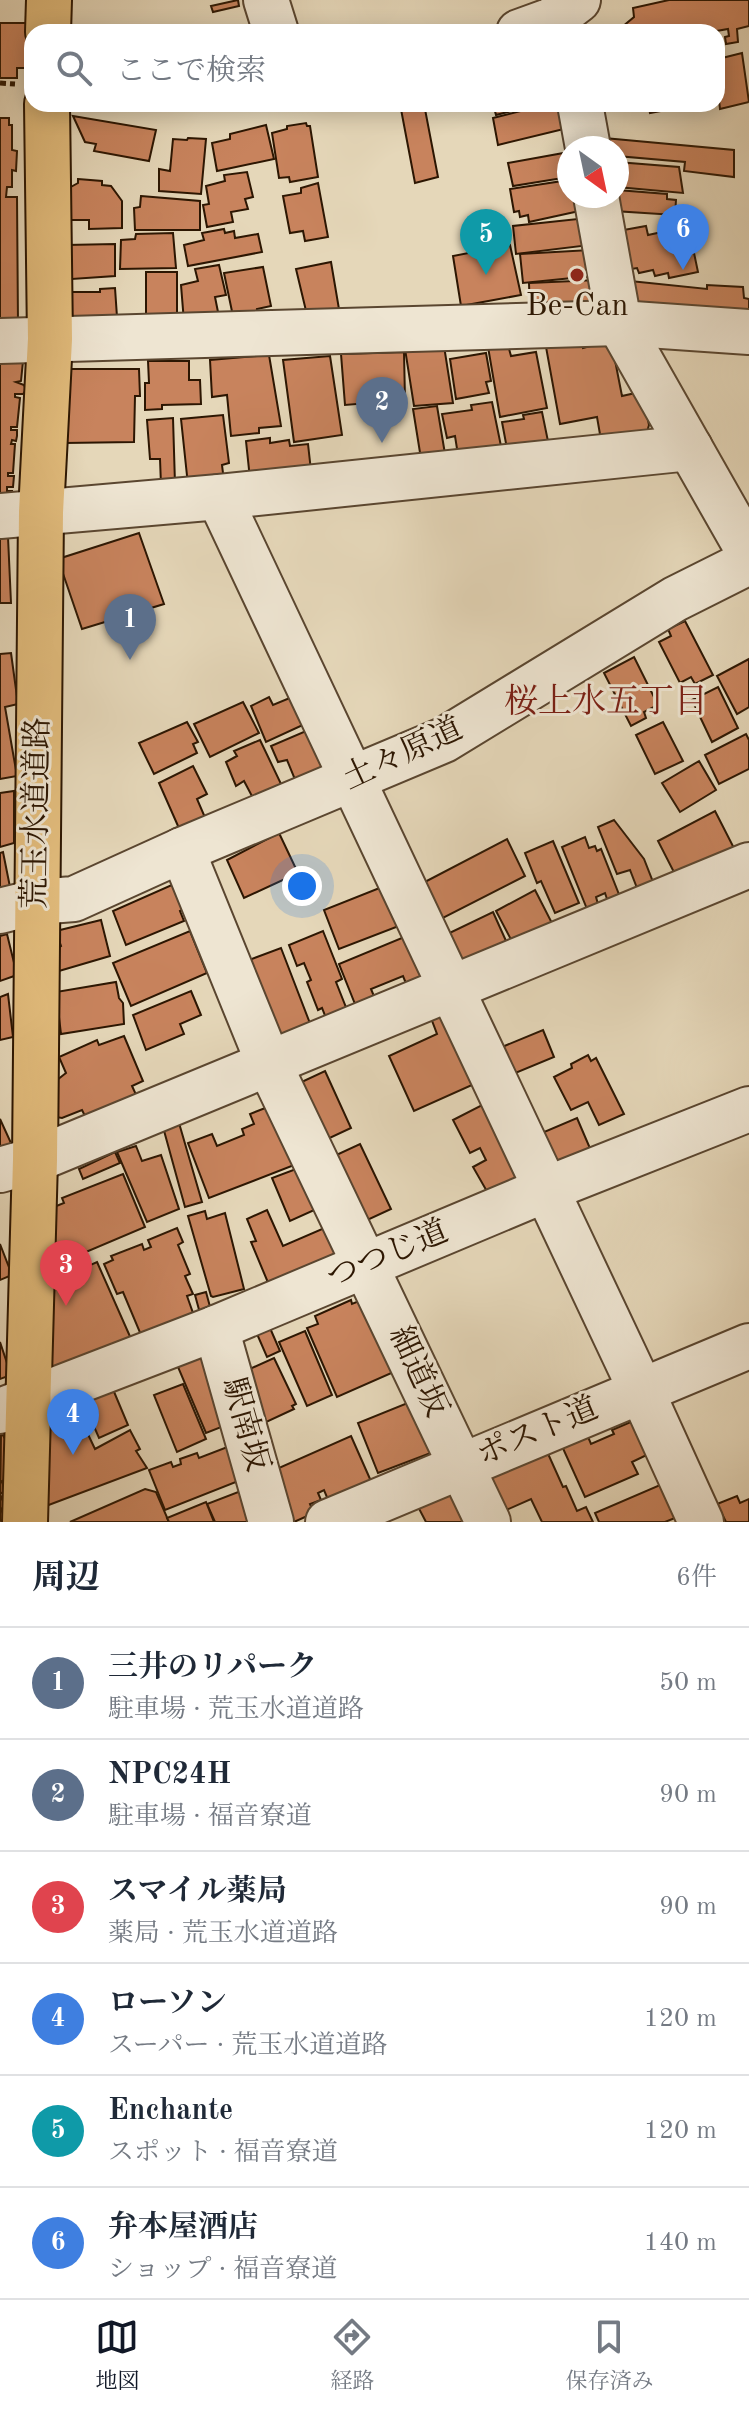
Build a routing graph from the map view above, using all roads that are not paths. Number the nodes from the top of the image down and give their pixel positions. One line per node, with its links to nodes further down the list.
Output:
1 (49, 0): 4 (main road)
2 (266, 0): 5 (street)
3 (578, 0): 6 (street)
4 (48, 24)
5 (274, 24)
6 (541, 24)
7 (47, 112): 13 (main road, 荒玉水道道路)
8 (581, 112): 9 (street)
9 (586, 136)
10 (598, 208): 11 (street)
11 (619, 323): 12 (street); 13 (street); 15 (street)
12 (749, 332)
13 (50, 339): 14 (street); 17 (main road, 荒玉水道道路)
14 (0, 341)
15 (690, 448): 16 (street); 18 (street)
16 (219, 497): 17 (street); 20 (street)
17 (21, 514): 23 (main road, 荒玉水道道路)
18 (749, 552)
19 (749, 562): 20 (street, 土々原道)
20 (354, 779): 21 (street, 土々原道); 24 (street)
21 (182, 850): 23 (street, 土々原道); 25 (street, 細道坂)
22 (749, 865): 24 (street)
23 (18, 906): 27 (main road, 荒玉水道道路)
24 (452, 989): 25 (street); 28 (street)
25 (269, 1064): 27 (street); 29 (street, 細道坂)
26 (749, 1109): 28 (street, つつじ道)
27 (17, 1165): 33 (main road, 荒玉水道道路)
28 (547, 1189): 29 (street, つつじ道); 32 (street)
29 (366, 1265): 30 (street, つつじ道); 34 (street, 細道坂)
30 (216, 1328): 33 (street, つつじ道); 36 (street, 駅南坂)
31 (749, 1346): 32 (street, ポスト道)
32 (641, 1390): 34 (street, ポスト道); 39 (street)
33 (13, 1406): 35 (main road, 荒玉水道道路)
34 (461, 1465): 37 (street, ポスト道); 38 (street, 細道坂)
35 (25, 1522)
36 (271, 1522)
37 (328, 1522)
38 (488, 1522)
39 (701, 1522)

